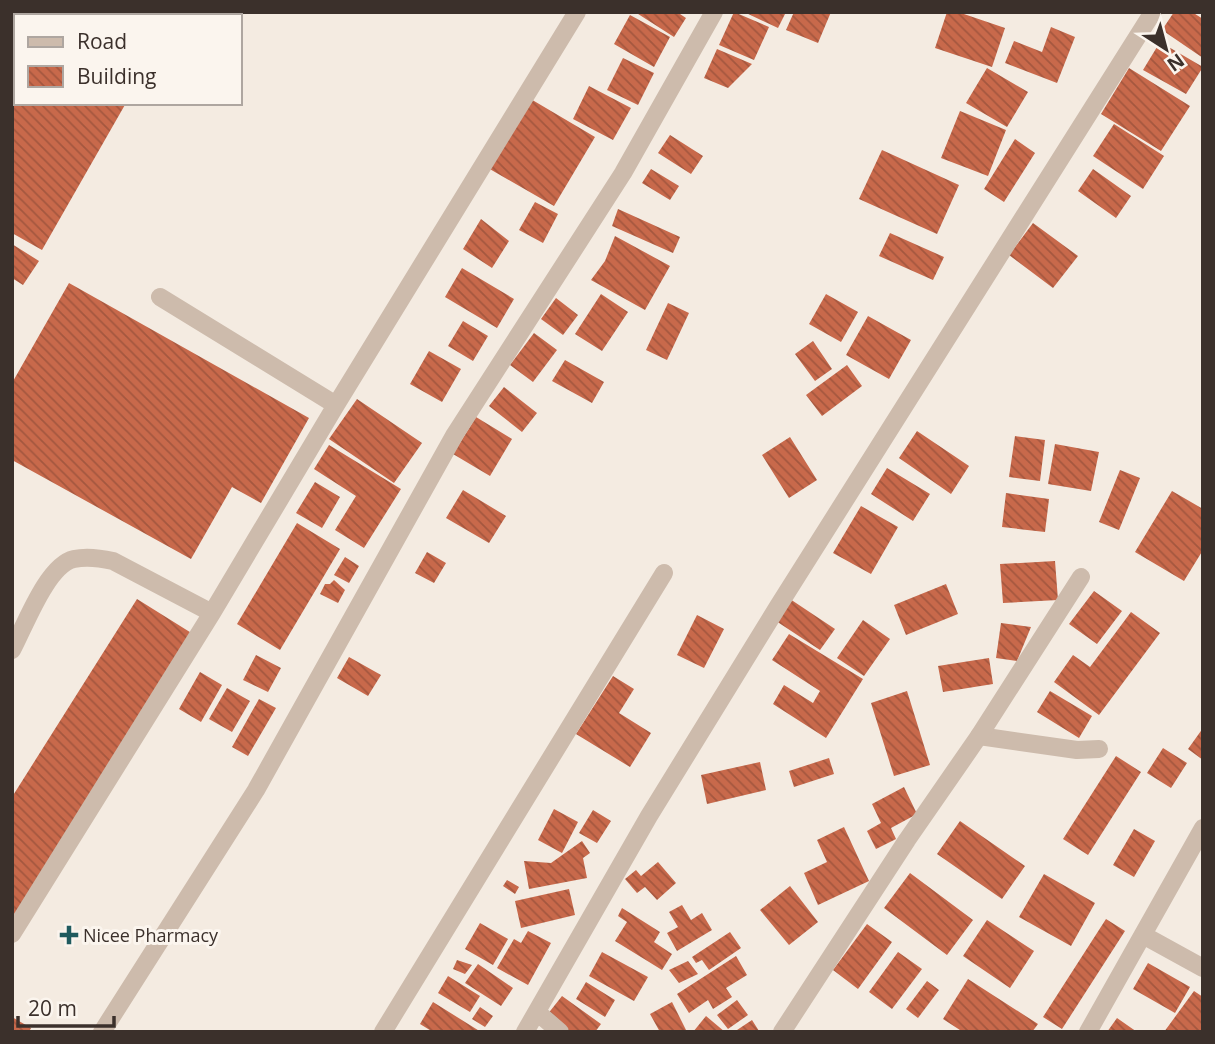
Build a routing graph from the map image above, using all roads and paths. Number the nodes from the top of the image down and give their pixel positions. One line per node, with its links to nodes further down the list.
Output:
1 (577, 12): 5 (street)
2 (714, 12): 17 (street)
3 (1153, 12): 16 (street)
4 (160, 297): 5 (street)
5 (336, 405): 8 (street)
6 (664, 573): 18 (street)
7 (1081, 577): 10 (street)
8 (212, 613): 9 (street); 13 (street)
9 (12, 649)
10 (979, 736): 11 (street); 21 (street)
11 (1099, 749)
12 (1203, 828): 14 (street)
13 (12, 934)
14 (1143, 935): 15 (street); 22 (street)
15 (1203, 968)
16 (537, 1012): 19 (street); 20 (street)
17 (102, 1032)
18 (383, 1032)
19 (525, 1032)
20 (561, 1032)
21 (782, 1032)
22 (1088, 1032)

